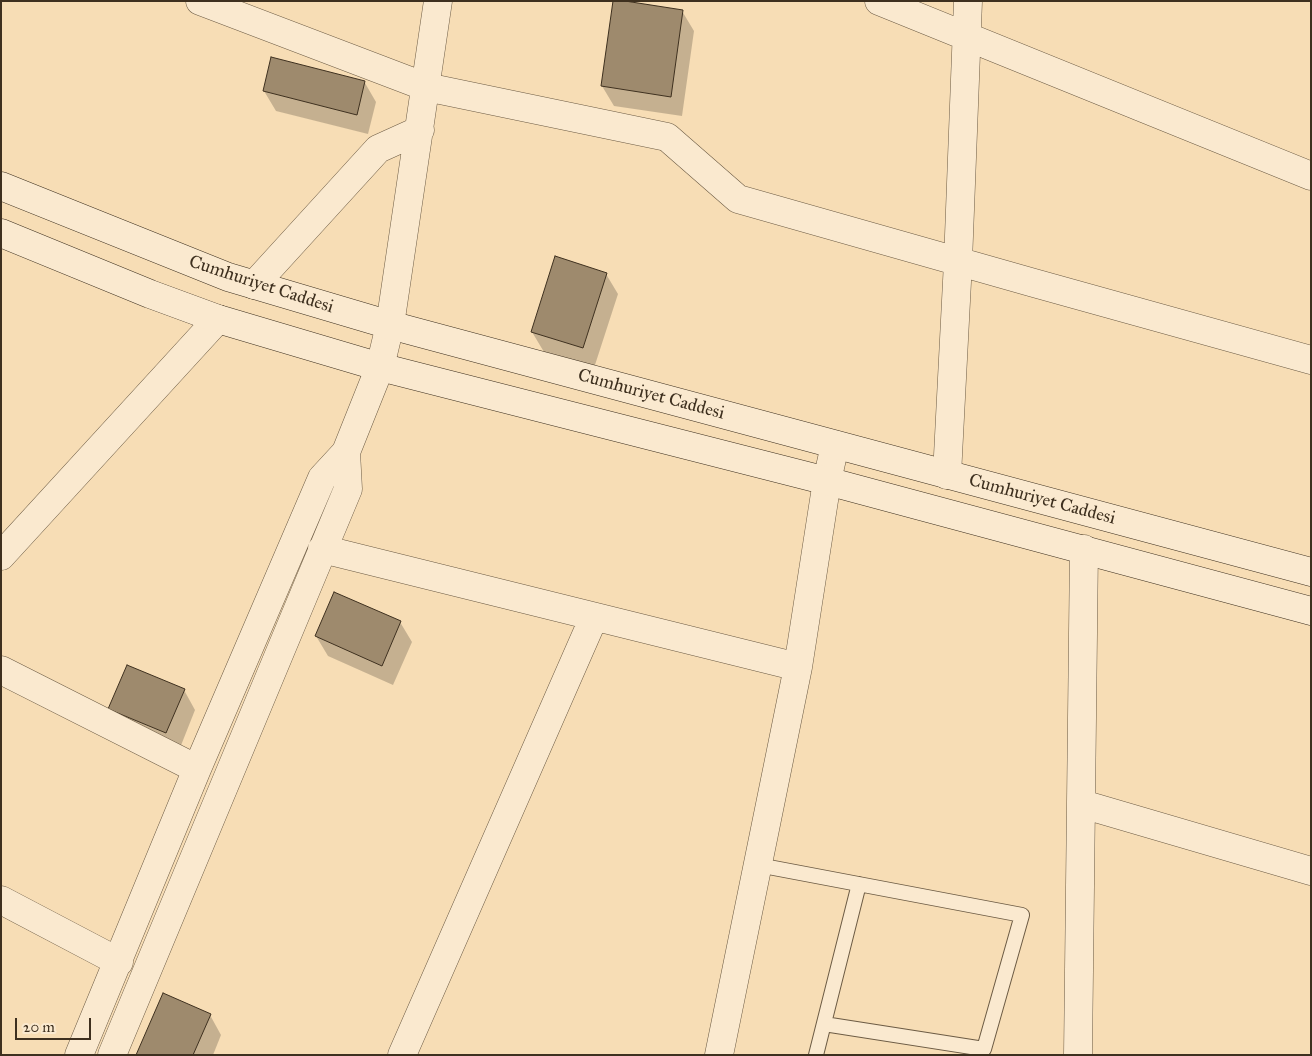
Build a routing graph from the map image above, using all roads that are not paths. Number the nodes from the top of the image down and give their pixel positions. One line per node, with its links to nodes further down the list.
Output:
1 (200, 1): 6 (street)
2 (438, 1): 6 (street)
3 (879, 1): 5 (street)
4 (968, 1): 5 (street)
5 (967, 36): 8 (street); 11 (street)
6 (426, 87): 7 (street); 11 (street)
7 (420, 130): 12 (street); 14 (street)
8 (1311, 176)
9 (1, 186): 12 (street, Cumhuriyet Caddesi)
10 (1, 233): 13 (street, Cumhuriyet Caddesi)
11 (958, 262): 15 (street); 19 (street)
12 (254, 285): 14 (street, Cumhuriyet Caddesi)
13 (218, 319): 16 (street, Cumhuriyet Caddesi); 23 (street)
14 (390, 325): 16 (street); 17 (street, Cumhuriyet Caddesi)
15 (1311, 360)
16 (380, 367): 18 (street); 20 (street, Cumhuriyet Caddesi)
17 (835, 445): 19 (street, Cumhuriyet Caddesi); 20 (street)
18 (346, 452): 21 (street); 29 (street)
19 (946, 475): 24 (street, Cumhuriyet Caddesi)
20 (826, 481): 22 (street, Cumhuriyet Caddesi); 27 (street)
21 (322, 549): 26 (street); 38 (street)
22 (1084, 549): 25 (street, Cumhuriyet Caddesi); 30 (street)
23 (1, 556)
24 (1311, 572)
25 (1311, 611)
26 (594, 617): 27 (street); 39 (street)
27 (798, 666): 31 (street)
28 (1, 670): 29 (street)
29 (197, 768): 35 (street)
30 (1082, 804): 32 (street); 42 (street)
31 (758, 865): 33 (lane); 40 (street)
32 (1311, 871)
33 (860, 884): 36 (lane); 36 (lane)
34 (1, 900): 35 (street)
35 (119, 962): 37 (street)
36 (824, 1024): 41 (lane)
37 (79, 1055)
38 (112, 1055)
39 (402, 1055)
40 (719, 1055)
41 (816, 1055)
42 (1078, 1055)

